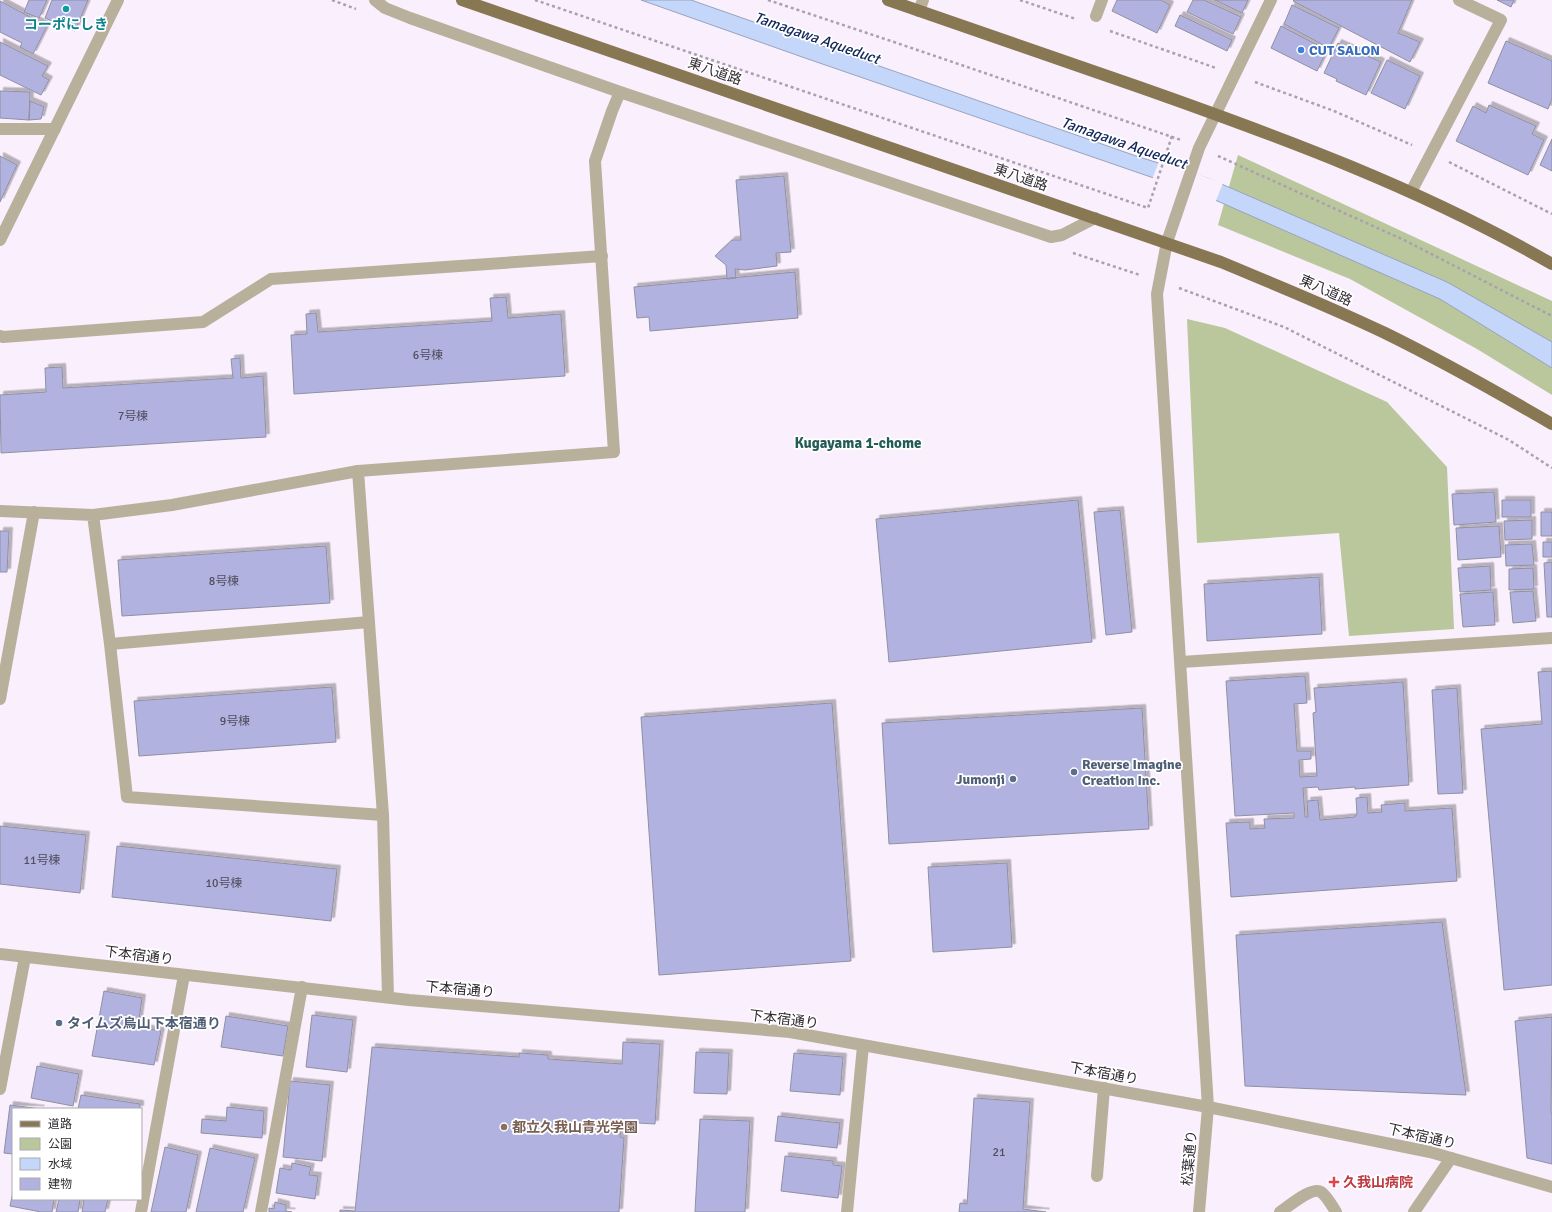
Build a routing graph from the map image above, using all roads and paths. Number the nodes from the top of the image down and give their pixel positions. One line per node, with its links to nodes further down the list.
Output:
1 (118, 0): 19 (street)
2 (375, 0): 16 (street)
3 (462, 0): 25 (main road, 東八道路)
4 (535, 0): 20 (path)
5 (768, 0): 20 (path)
6 (888, 0): 11 (main road)
7 (1020, 0): 13 (path)
8 (1102, 0): 12 (street)
9 (1271, 0): 15 (street, 松葉通り)
10 (1459, 0): 22 (street)
11 (921, 5): 17 (main road)
12 (1096, 16)
13 (1078, 20)
14 (1107, 30): 15 (path)
15 (1235, 74): 17 (street, 松葉通り); 22 (path)
16 (620, 92): 25 (street); 28 (street)
17 (1216, 114): 21 (street, 松葉通り); 23 (main road)
18 (0, 129): 19 (street)
19 (55, 129): 26 (street)
20 (1172, 136): 21 (path)
21 (1199, 148): 27 (street, 松葉通り); 30 (path)
22 (1431, 153): 23 (street); 24 (path)
23 (1411, 192): 29 (main road)
24 (1552, 214)
25 (1095, 218): 27 (main road, 東八道路)
26 (0, 240)
27 (1167, 242): 32 (main road, 東八道路); 41 (street, 松葉通り)
28 (602, 256): 31 (street); 33 (street)
29 (1552, 264)
30 (1552, 316)
31 (0, 336)
32 (1552, 424)
33 (358, 471): 36 (street); 37 (street)
34 (0, 511): 35 (street)
35 (34, 512): 36 (street); 39 (street)
36 (93, 515): 40 (street)
37 (368, 622): 40 (street); 43 (street)
38 (1552, 638): 41 (street)
39 (5, 640): 42 (street)
40 (110, 644): 43 (street)
41 (1181, 662): 52 (street, 松葉通り)
42 (0, 699)
43 (383, 816): 48 (street)
44 (0, 954): 45 (street, 下本宿通り)
45 (25, 957): 46 (street, 下本宿通り); 51 (street)
46 (184, 975): 47 (street, 下本宿通り); 56 (street)
47 (302, 987): 48 (street, 下本宿通り); 57 (street)
48 (388, 997): 49 (street, 下本宿通り)
49 (863, 1046): 50 (street, 下本宿通り); 58 (street)
50 (1104, 1088): 52 (street, 下本宿通り); 54 (street)
51 (0, 1089)
52 (1208, 1107): 53 (street, 下本宿通り); 59 (street, 松葉通り)
53 (1451, 1158): 55 (street, 下本宿通り); 62 (street)
54 (1097, 1176)
55 (1552, 1187)
56 (141, 1212)
57 (261, 1212)
58 (847, 1212)
59 (1199, 1212)
60 (1280, 1212): 61 (street)
61 (1336, 1212)
62 (1414, 1212)

